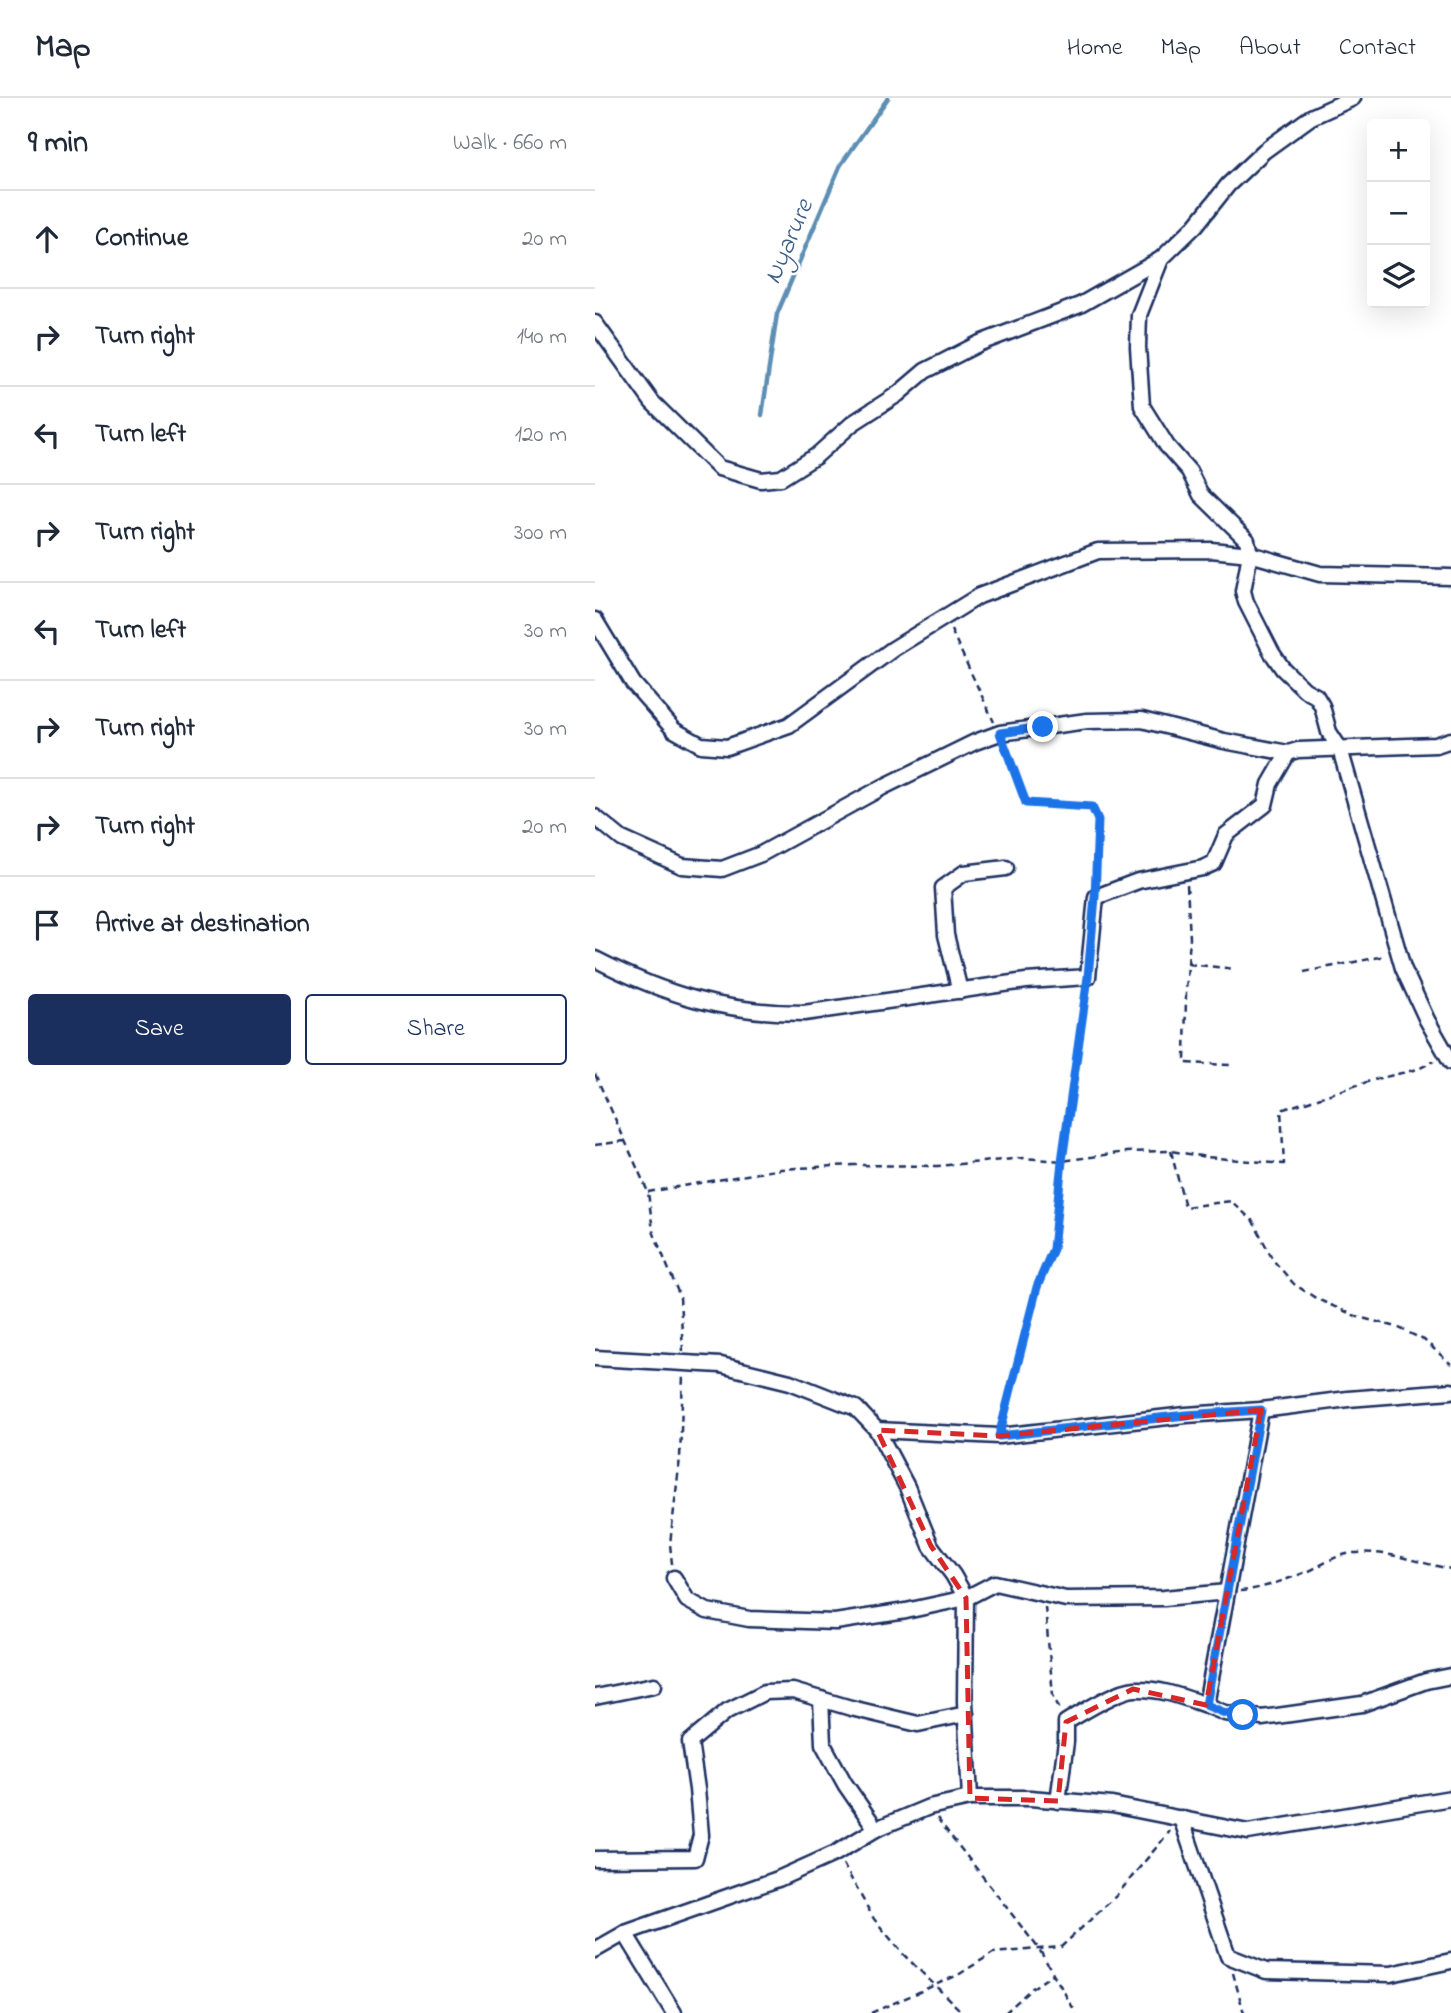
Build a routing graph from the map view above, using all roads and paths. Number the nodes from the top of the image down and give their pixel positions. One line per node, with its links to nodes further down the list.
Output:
1 (1353, 98): 2 (street)
2 (1161, 258): 3 (street); 4 (street)
3 (595, 323)
4 (1250, 554): 5 (street); 6 (street); 10 (street)
5 (1451, 577)
6 (945, 616): 7 (street); 8 (path)
7 (595, 620)
8 (1000, 733): 11 (street); 12 (street); 15 (path)
9 (1451, 740): 10 (street)
10 (1340, 749): 11 (street); 16 (street)
11 (1288, 753): 14 (street)
12 (595, 817)
13 (1006, 869): 22 (street)
14 (1186, 871): 15 (street); 18 (path)
15 (1095, 897): 21 (street)
16 (1399, 953): 20 (path); 23 (street)
17 (595, 959): 22 (street)
18 (1188, 964): 19 (path); 24 (path)
19 (1235, 969)
20 (1304, 972)
21 (1088, 977): 22 (street); 29 (path)
22 (960, 991)
23 (1449, 1058): 28 (path)
24 (1231, 1065)
25 (595, 1074): 26 (path)
26 (625, 1141): 27 (path); 30 (path)
27 (595, 1145)
28 (1171, 1151): 29 (path); 33 (path)
29 (1062, 1161): 30 (path); 37 (path)
30 (648, 1192): 32 (path)
31 (595, 1358): 32 (street)
32 (683, 1362): 36 (street); 39 (path)
33 (1451, 1364)
34 (1451, 1391): 35 (street)
35 (1261, 1410): 37 (street); 40 (street)
36 (877, 1430): 37 (street); 42 (street)
37 (999, 1436)
38 (1451, 1569): 40 (path)
39 (674, 1577): 42 (street)
40 (1227, 1592): 41 (street); 47 (street)
41 (1043, 1593): 42 (street); 49 (path)
42 (966, 1598): 48 (street)
43 (1451, 1676): 47 (street)
44 (654, 1685): 45 (street)
45 (595, 1697)
46 (821, 1699): 48 (street); 55 (street); 57 (street)
47 (1206, 1705): 49 (street)
48 (966, 1714): 50 (street)
49 (1066, 1722): 52 (street)
50 (970, 1798): 52 (street); 53 (street)
51 (1451, 1798): 54 (street)
52 (1058, 1801): 54 (street)
53 (929, 1807): 55 (street); 59 (path)
54 (1181, 1818): 59 (path); 61 (street)
55 (876, 1829): 56 (street)
56 (836, 1853): 58 (street); 66 (path)
57 (595, 1859)
58 (625, 1933): 60 (street); 64 (street)
59 (1039, 1949): 63 (path); 65 (path)
60 (595, 1950)
61 (1228, 1956): 62 (street); 69 (path)
62 (1451, 1961)
63 (1053, 1974): 67 (path); 68 (path)
64 (674, 2013)
65 (871, 2013)
66 (963, 2013)
67 (1005, 2013)
68 (1076, 2013)
69 (1244, 2013)

